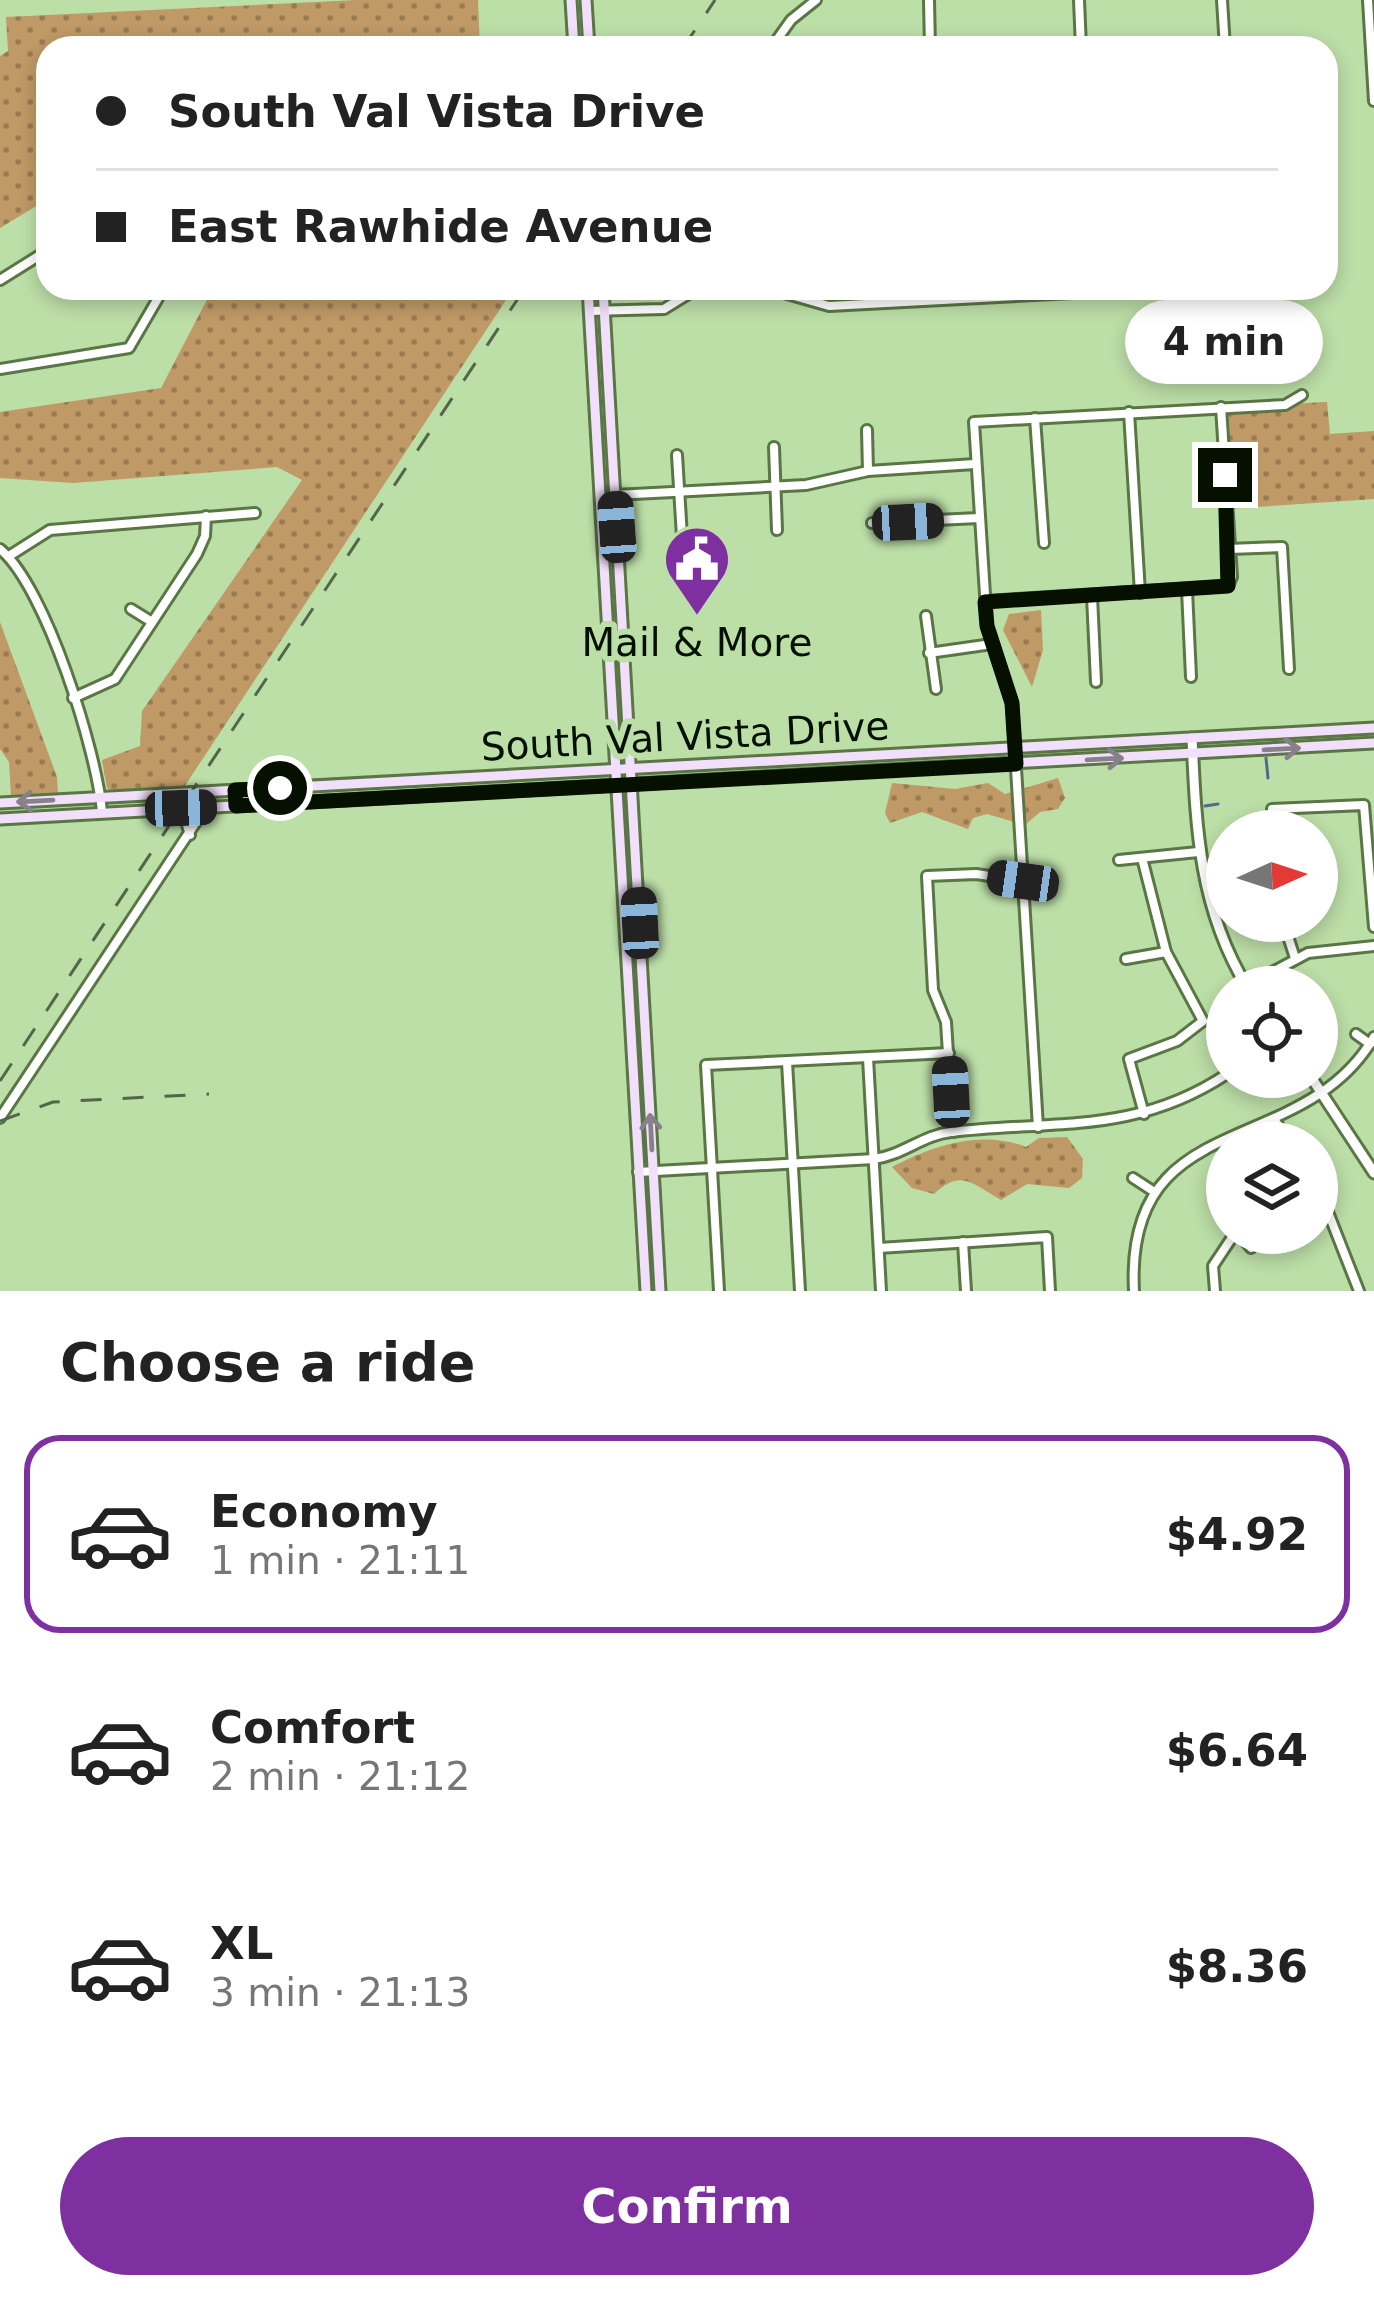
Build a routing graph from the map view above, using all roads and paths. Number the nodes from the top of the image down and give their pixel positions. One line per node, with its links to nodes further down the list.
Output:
1 (571, 0): 8 (main road)
2 (586, 0): 9 (main road)
3 (816, 0): 10 (street)
4 (928, 0): 11 (street)
5 (1079, 0): 12 (street)
6 (1222, 0): 13 (street)
7 (1368, 0): 14 (street)
8 (573, 36)
9 (588, 36)
10 (779, 36)
11 (930, 36)
12 (1080, 36)
13 (1224, 36)
14 (1374, 101)
15 (36, 258): 16 (street)
16 (0, 280)
17 (157, 300): 25 (street)
18 (589, 300): 23 (main road)
19 (604, 300): 24 (main road)
20 (679, 300): 24 (street)
21 (808, 300): 22 (street)
22 (927, 300)
23 (589, 310): 24 (street); 27 (main road)
24 (604, 310): 26 (main road)
25 (0, 369)
26 (608, 378): 27 (main road); 40 (main road)
27 (593, 379): 33 (main road)
28 (1302, 395): 29 (street)
29 (1220, 407): 30 (street); 49 (street)
30 (1130, 412): 31 (street); 54 (street)
31 (1035, 418): 36 (street); 47 (street)
32 (867, 430): 37 (street)
33 (597, 439): 40 (main road); 53 (main road)
34 (774, 447): 38 (street)
35 (677, 454): 39 (street)
36 (976, 464): 37 (street); 43 (street)
37 (868, 471): 38 (street)
38 (775, 487): 39 (street); 45 (street)
39 (680, 492): 40 (street); 46 (street)
40 (615, 495): 52 (main road)
41 (255, 513): 42 (street)
42 (206, 516): 50 (street); 59 (street)
43 (979, 518): 44 (street); 56 (street)
44 (872, 524)
45 (777, 530)
46 (682, 537)
47 (1044, 543)
48 (0, 549): 50 (street)
49 (1229, 550): 51 (street); 62 (street)
50 (9, 556): 66 (street)
51 (1187, 590): 54 (street); 63 (street)
52 (621, 592): 53 (main road); 74 (main road)
53 (606, 593): 75 (main road)
54 (1140, 593): 55 (street)
55 (1092, 596): 56 (street); 64 (street)
56 (985, 602): 60 (street)
57 (131, 608): 59 (street)
58 (926, 616): 61 (street)
59 (152, 622): 66 (street)
60 (992, 644): 61 (street); 70 (street)
61 (929, 653): 65 (street)
62 (1288, 669)
63 (1191, 677)
64 (1096, 682)
65 (936, 689)
66 (73, 698): 82 (street)
67 (1374, 728): 68 (main road, South Val Vista Drive)
68 (1192, 738): 70 (main road, South Val Vista Drive); 71 (street)
69 (1374, 743): 71 (main road, South Val Vista Drive, one-way to 69)
70 (1016, 748): 72 (main road, South Val Vista Drive); 73 (street)
71 (1193, 754): 73 (main road, South Val Vista Drive, one-way to 71); 91 (street)
72 (804, 760): 74 (main road, South Val Vista Drive); 76 (main road)
73 (1016, 764): 76 (main road, South Val Vista Drive); 94 (street)
74 (632, 767): 75 (main road, South Val Vista Drive); 78 (main road)
75 (615, 768): 77 (main road, South Val Vista Drive); 79 (main road)
76 (804, 775): 78 (main road, South Val Vista Drive)
77 (399, 782): 80 (main road, South Val Vista Drive); 81 (main road)
78 (633, 784): 79 (main road, South Val Vista Drive); 95 (main road)
79 (616, 785): 81 (main road, South Val Vista Drive); 96 (main road)
80 (235, 790): 82 (main road, South Val Vista Drive); 84 (main road)
81 (400, 796): 84 (main road, South Val Vista Drive)
82 (101, 797): 83 (main road, South Val Vista Drive, one-way to 83); 88 (street)
83 (0, 803)
84 (236, 806): 85 (main road, South Val Vista Drive)
85 (206, 807): 86 (main road, South Val Vista Drive); 90 (street)
86 (174, 809): 88 (main road, South Val Vista Drive); 90 (street)
87 (1272, 810): 97 (street)
88 (102, 812): 89 (main road, South Val Vista Drive)
89 (0, 818)
90 (190, 835): 117 (street)
91 (1198, 852): 92 (street); 103 (street)
92 (1142, 858): 93 (street); 100 (street)
93 (1119, 860)
94 (1023, 881): 109 (street); 120 (street)
95 (640, 923): 96 (main road); 105 (main road)
96 (625, 924): 106 (main road)
97 (1374, 927)
98 (1290, 942): 101 (street)
99 (1374, 946): 101 (street)
100 (1166, 952): 102 (street); 116 (street)
101 (1295, 958): 104 (street)
102 (1126, 959)
103 (1235, 966)
104 (1281, 966)
105 (644, 1013): 106 (main road); 125 (main road, one-way to 105)
106 (630, 1014): 126 (main road)
107 (1356, 1034): 108 (street)
108 (1372, 1041): 112 (street)
109 (949, 1053): 110 (street); 121 (street)
110 (868, 1058): 111 (street); 122 (street)
111 (787, 1062): 123 (street); 124 (street)
112 (1338, 1076)
113 (1206, 1086): 116 (street)
114 (1307, 1098): 118 (street)
115 (1325, 1098): 127 (street)
116 (1144, 1114): 120 (street)
117 (0, 1118)
118 (1274, 1119): 119 (street); 129 (street)
119 (1276, 1122)
120 (1037, 1127): 121 (street)
121 (953, 1132): 122 (street)
122 (874, 1159): 123 (street); 132 (street)
123 (793, 1163): 124 (street); 137 (street)
124 (712, 1168): 125 (street); 136 (street)
125 (654, 1171): 126 (street); 135 (main road)
126 (638, 1172): 134 (main road)
127 (1374, 1173)
128 (1133, 1178): 129 (street)
129 (1153, 1191): 141 (street)
130 (1338, 1237): 143 (street)
131 (963, 1242): 132 (street); 139 (street); 140 (street)
132 (879, 1248): 138 (street)
133 (1222, 1254): 142 (street)
134 (646, 1291)
135 (660, 1291)
136 (719, 1291)
137 (800, 1291)
138 (881, 1291)
139 (966, 1291)
140 (1050, 1291)
141 (1134, 1291)
142 (1215, 1291)
143 (1359, 1291)

